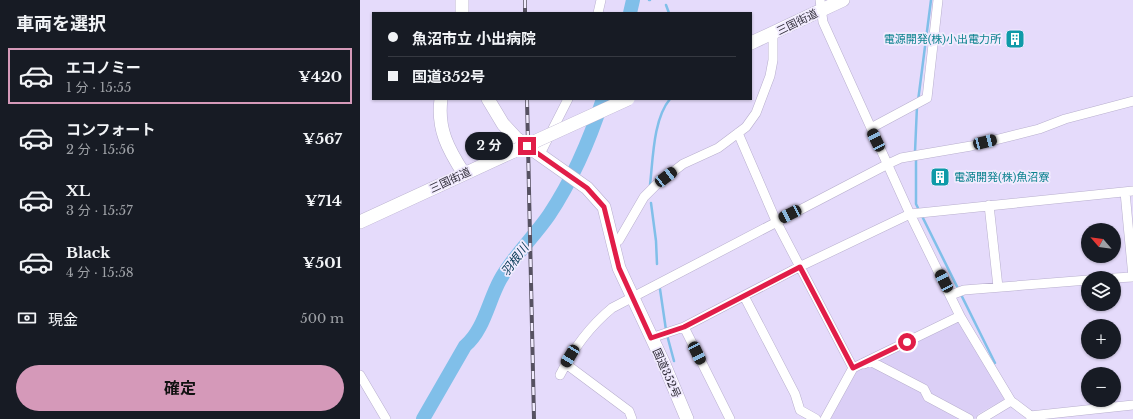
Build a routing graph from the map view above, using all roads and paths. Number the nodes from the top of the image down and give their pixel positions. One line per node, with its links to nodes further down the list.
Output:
1 (462, 0): 6 (highway)
2 (601, 0): 7 (street)
3 (843, 0): 5 (highway, 三国街道)
4 (938, 0): 15 (street)
5 (820, 5): 8 (highway, 三国街道); 15 (street)
6 (462, 12)
7 (598, 12)
8 (773, 34): 9 (highway, 三国街道); 16 (street)
9 (752, 43)
10 (441, 100): 19 (highway)
11 (489, 100): 17 (highway, 国道352号)
12 (626, 100): 19 (highway, 三国街道, bridge)
13 (568, 101): 17 (street)
14 (1133, 101): 18 (street)
15 (871, 128): 18 (street)
16 (738, 133): 23 (street); 25 (street)
17 (542, 156): 25 (highway, 国道352号)
18 (888, 164): 22 (street); 23 (street)
19 (464, 174): 24 (highway, 三国街道)
20 (1129, 191): 21 (street); 27 (street)
21 (989, 205): 22 (street); 30 (street)
22 (910, 214): 26 (street); 31 (street)
23 (776, 221): 26 (street); 33 (street)
24 (360, 222)
25 (612, 245): 33 (highway, 国道352号)
26 (800, 267): 32 (street); 38 (street)
27 (1133, 277): 28 (street)
28 (1121, 278)
29 (1081, 281): 30 (street)
30 (998, 287): 31 (street)
31 (951, 295): 34 (street)
32 (744, 296): 35 (street); 49 (street)
33 (632, 297): 36 (highway, 国道352号); 37 (street)
34 (960, 316): 38 (street); 41 (street)
35 (684, 327): 36 (street); 48 (street)
36 (651, 338): 47 (highway, 国道352号)
37 (566, 364): 40 (street); 46 (street)
38 (853, 368): 50 (street); 51 (street)
39 (360, 375): 45 (street)
40 (560, 375)
41 (1011, 401): 43 (street); 44 (street)
42 (1133, 405): 44 (street)
43 (982, 418)
44 (1031, 418)
45 (386, 419)
46 (632, 419)
47 (687, 419)
48 (730, 419)
49 (816, 419)
50 (825, 419)
51 (969, 419)

